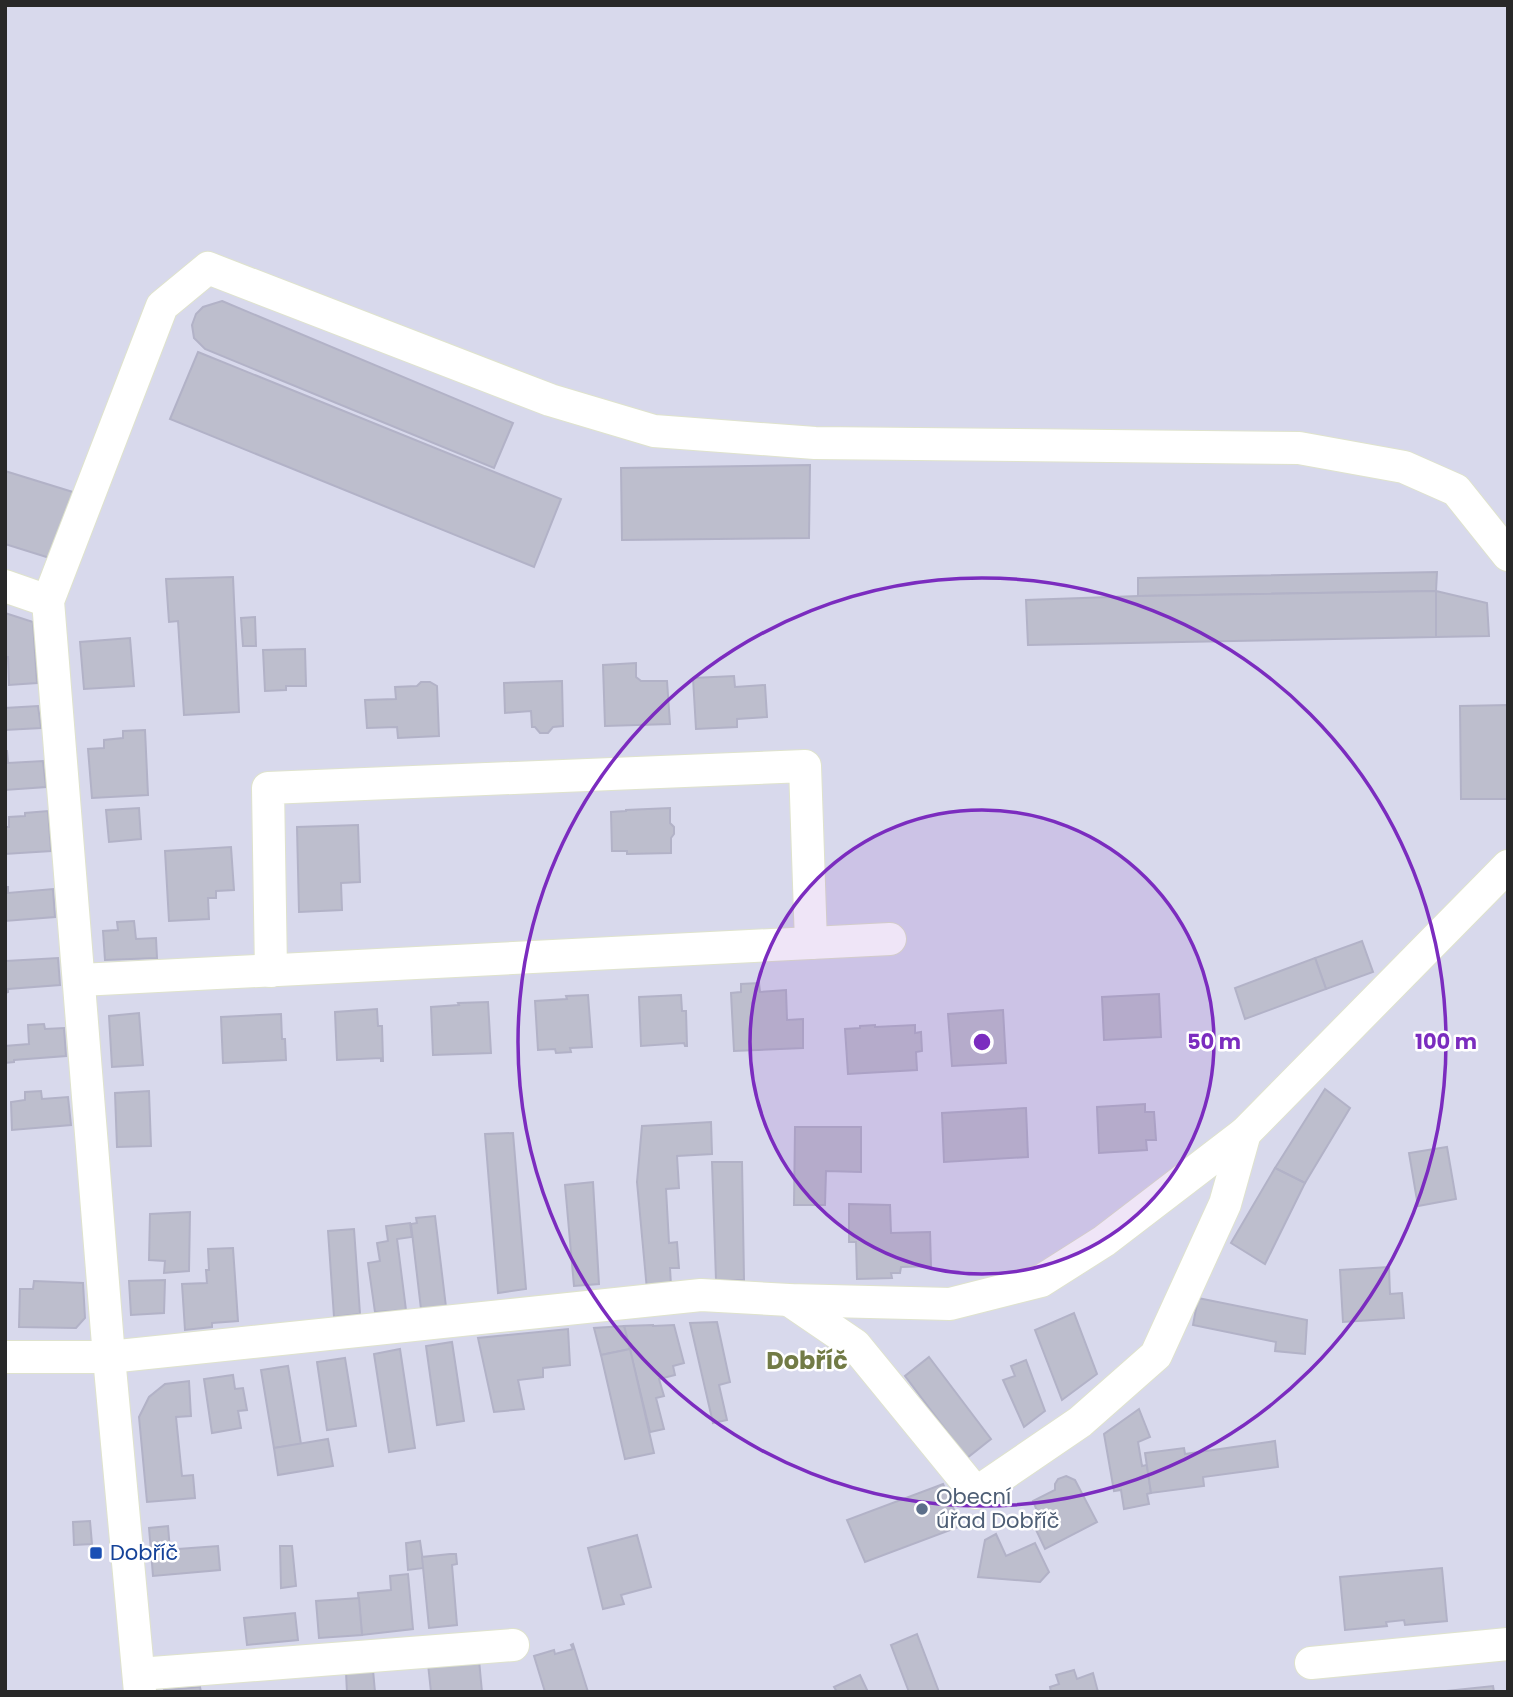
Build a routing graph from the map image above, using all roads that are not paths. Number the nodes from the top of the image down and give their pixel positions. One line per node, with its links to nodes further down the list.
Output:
1 (1508, 555): 3 (street)
2 (5, 586): 3 (street)
3 (48, 601): 8 (street)
4 (1508, 866): 9 (street)
5 (890, 939): 6 (street)
6 (811, 943): 7 (street); 7 (street)
7 (271, 971): 8 (street)
8 (80, 980): 12 (street)
9 (1245, 1133): 10 (street); 10 (street)
10 (789, 1300): 12 (street)
11 (5, 1357): 12 (street)
12 (109, 1357): 16 (street)
13 (1508, 1644): 15 (street)
14 (513, 1645): 16 (street)
15 (1311, 1663)
16 (140, 1683)

